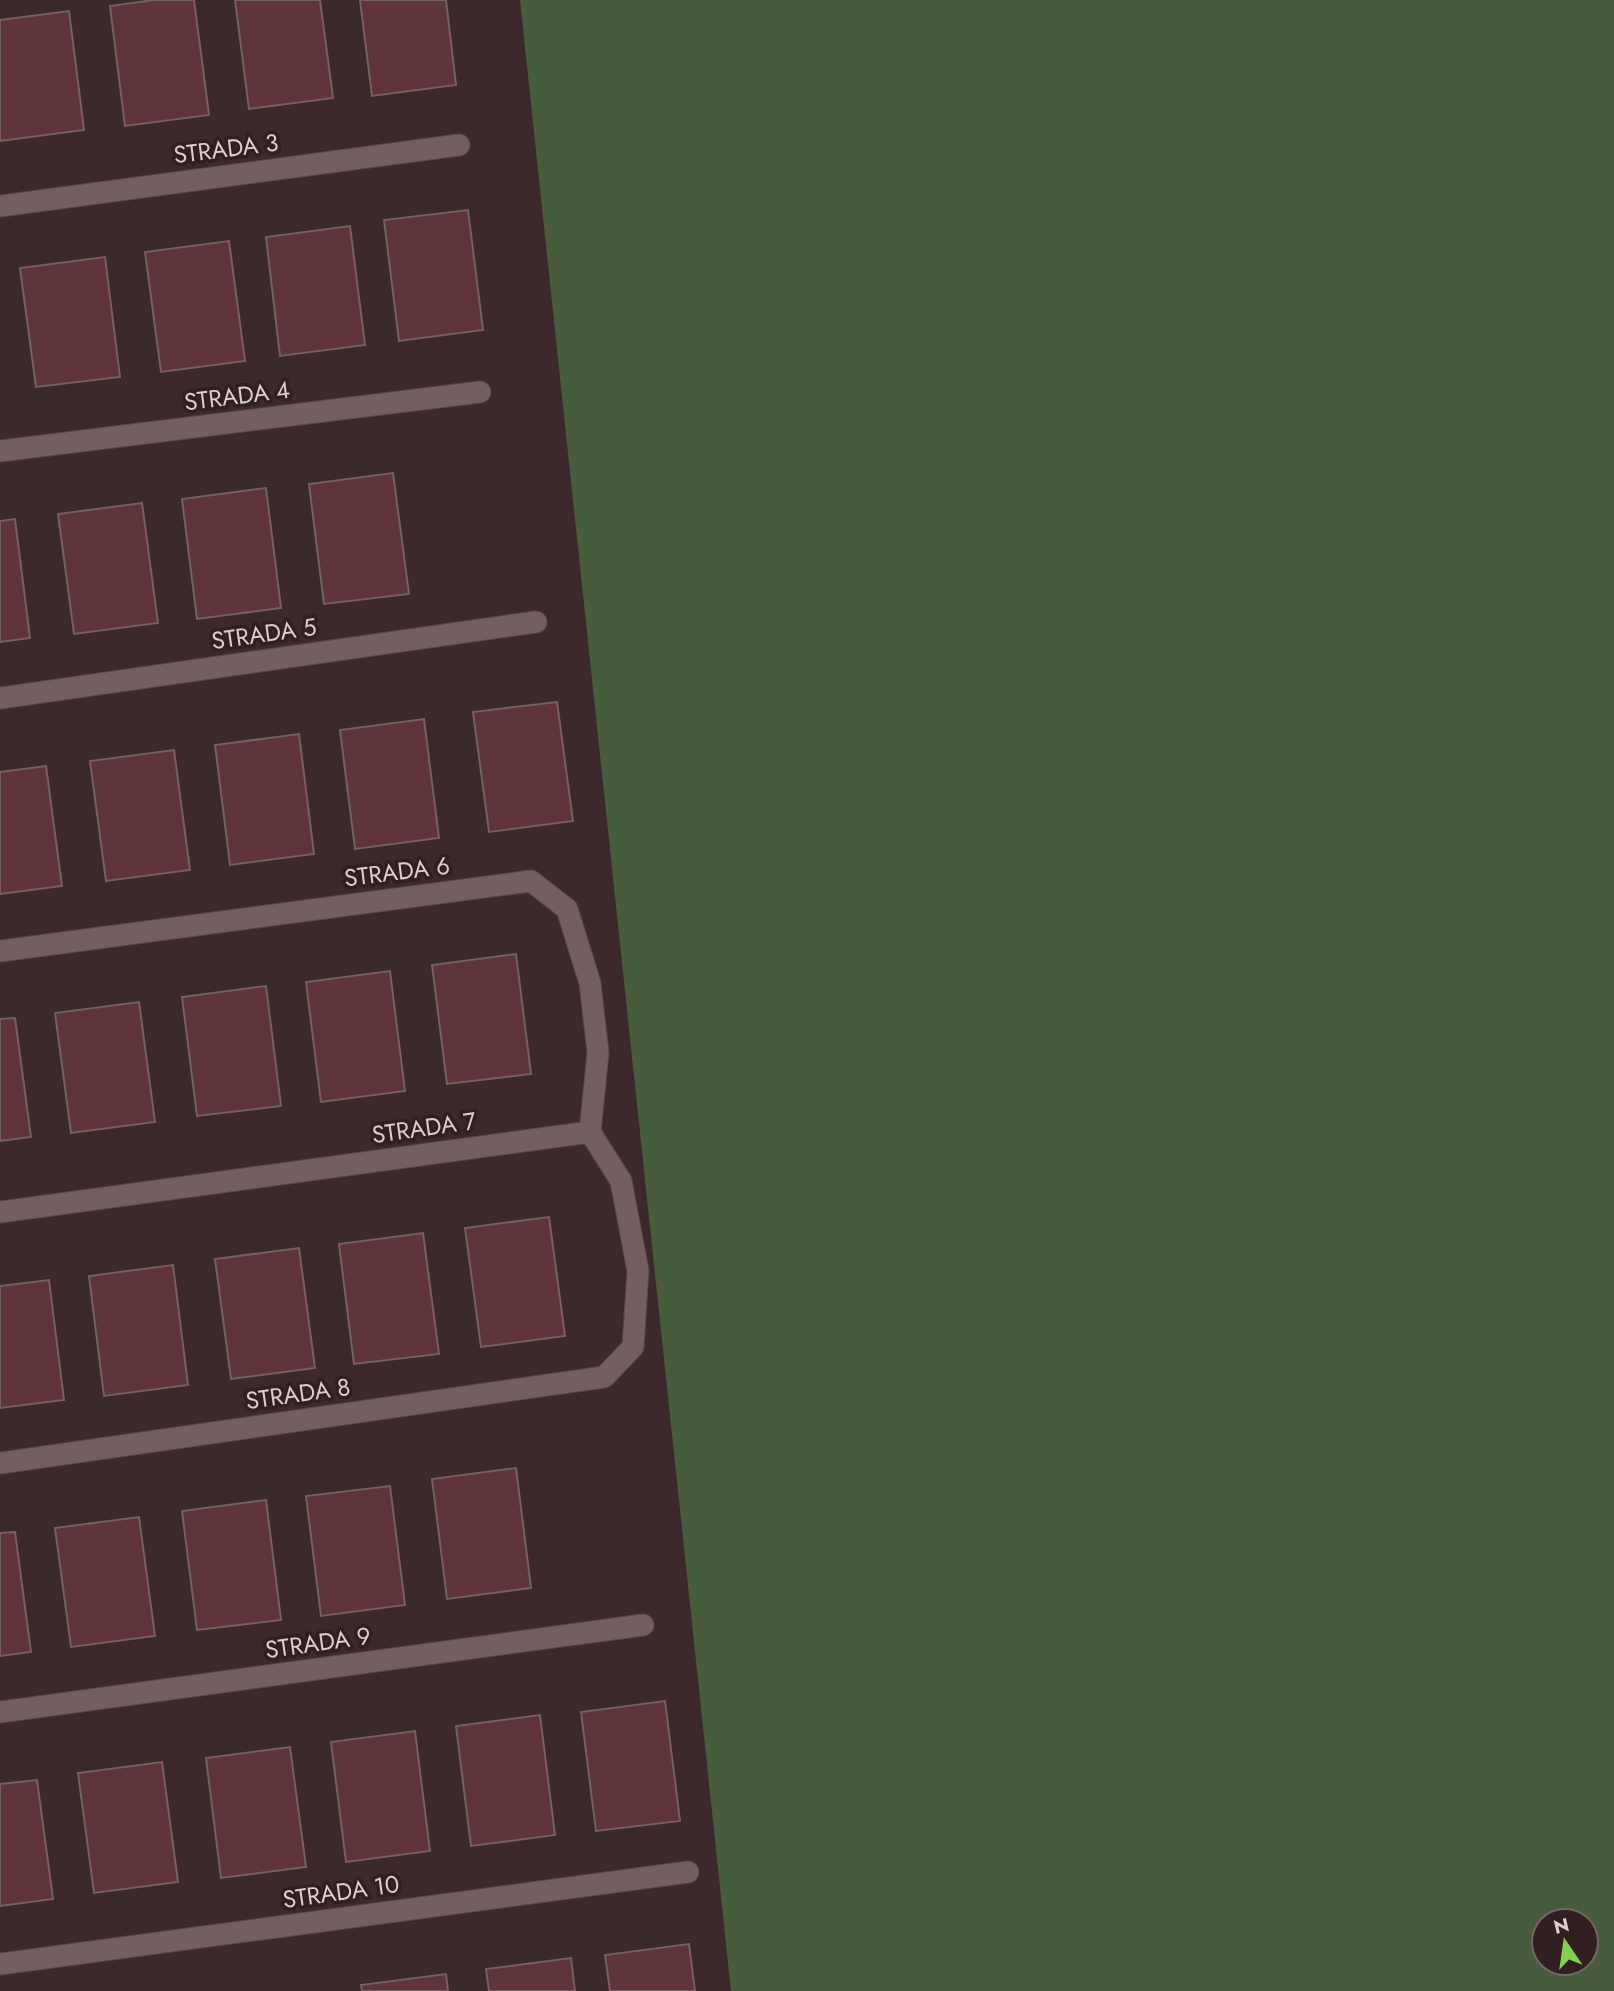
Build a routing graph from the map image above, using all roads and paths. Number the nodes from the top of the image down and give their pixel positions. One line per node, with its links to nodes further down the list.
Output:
1 (459, 145): 2 (street, STRADA 3)
2 (0, 206)
3 (480, 392): 4 (street, STRADA 4)
4 (0, 451)
5 (536, 622): 6 (street, STRADA 5)
6 (0, 698)
7 (0, 951): 8 (street, STRADA 6)
8 (590, 1132): 9 (street, STRADA 7); 10 (street, STRADA 8)
9 (0, 1212)
10 (0, 1463)
11 (643, 1625): 12 (street, STRADA 9)
12 (0, 1712)
13 (688, 1872): 14 (street, STRADA 10)
14 (0, 1964)

